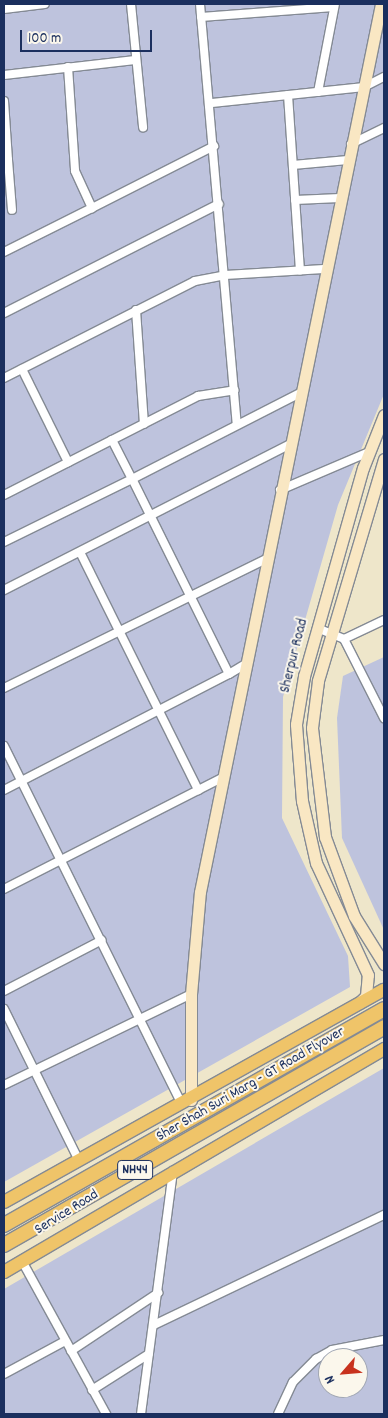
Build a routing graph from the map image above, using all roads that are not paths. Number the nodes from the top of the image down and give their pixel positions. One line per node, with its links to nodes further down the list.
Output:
1 (45, 4): 6 (street)
2 (131, 4): 9 (street)
3 (200, 4): 8 (street)
4 (334, 5): 5 (street); 14 (street)
5 (290, 7): 8 (street)
6 (4, 9)
7 (381, 10): 13 (street)
8 (201, 17): 17 (street)
9 (135, 60): 10 (street); 18 (street)
10 (68, 67): 11 (street); 28 (street)
11 (4, 75)
12 (384, 77): 13 (street)
13 (364, 87): 14 (street); 20 (street)
14 (318, 92): 15 (street)
15 (288, 95): 17 (street); 24 (street)
16 (4, 101): 22 (street)
17 (212, 103): 21 (street)
18 (143, 127)
19 (384, 128): 20 (street)
20 (351, 144): 23 (street)
21 (214, 146): 27 (street); 28 (street)
22 (6, 160): 29 (street)
23 (348, 160): 24 (street); 25 (street)
24 (293, 166): 26 (street)
25 (340, 198): 26 (street); 31 (street)
26 (295, 200): 32 (street)
27 (219, 204): 33 (street); 35 (street)
28 (92, 208): 30 (street)
29 (12, 210)
30 (4, 252)
31 (324, 269): 32 (street); 39 (street)
32 (300, 271): 33 (street)
33 (225, 275): 34 (street); 38 (street)
34 (136, 310): 36 (street); 41 (street)
35 (4, 313)
36 (22, 368): 37 (street); 47 (street)
37 (4, 378)
38 (235, 390): 41 (street); 42 (street)
39 (300, 393): 42 (street); 44 (street)
40 (384, 414): 45 (street, Sherpur Road)
41 (144, 424): 43 (street)
42 (237, 424): 50 (street)
43 (112, 440): 47 (street); 50 (street)
44 (289, 445): 51 (street); 53 (street)
45 (369, 452): 48 (street, Sherpur Road); 51 (street)
46 (384, 459): 49 (street, Sherpur Road)
47 (68, 462): 52 (street)
48 (363, 468): 49 (street); 60 (street, Sherpur Road)
49 (379, 474): 62 (street, Sherpur Road)
50 (132, 479): 53 (street); 54 (street)
51 (280, 490): 56 (street)
52 (4, 495)
53 (152, 516): 55 (street); 58 (street)
54 (4, 542)
55 (80, 552): 57 (street); 61 (street)
56 (266, 559): 58 (street); 64 (street)
57 (4, 590)
58 (192, 596): 61 (street); 65 (street)
59 (384, 620): 63 (street)
60 (317, 628): 62 (street); 77 (street, Sherpur Road)
61 (119, 631): 66 (street); 67 (street)
62 (332, 633): 63 (street); 76 (street, Sherpur Road)
63 (344, 639): 68 (street)
64 (244, 665): 65 (street); 70 (street)
65 (229, 674): 67 (street)
66 (4, 688)
67 (159, 710): 71 (street); 73 (street)
68 (384, 718)
69 (4, 746): 71 (street)
70 (222, 778): 73 (street); 82 (street)
71 (21, 781): 72 (street); 74 (street)
72 (4, 790)
73 (198, 790): 74 (street)
74 (61, 860): 75 (street); 78 (street)
75 (4, 889)
76 (349, 900): 77 (street); 79 (street, Sherpur Road)
77 (334, 908): 83 (street, Sherpur Road)
78 (102, 940): 80 (street); 86 (street)
79 (384, 964)
80 (4, 990)
81 (384, 990): 83 (main road)
82 (191, 994): 86 (street); 93 (street)
83 (355, 1007): 93 (main road)
84 (4, 1009): 87 (street)
85 (384, 1009): 98 (highway, Sher Shah Suri Marg - GT Road Flyover / NH44)
86 (140, 1018): 91 (street); 93 (street)
87 (12, 1024): 89 (street); 91 (street)
88 (384, 1027): 99 (highway, Sher Shah Suri Marg - GT Road Flyover / NH44)
89 (4, 1028)
90 (384, 1049): 95 (main road, Service Road)
91 (35, 1070): 92 (street); 94 (street)
92 (4, 1085)
93 (187, 1102): 94 (main road)
94 (80, 1161): 96 (main road)
95 (174, 1169): 100 (main road, Service Road); 102 (street)
96 (4, 1202)
97 (384, 1215): 103 (street)
98 (4, 1225)
99 (4, 1245)
100 (22, 1261): 101 (main road, Service Road); 104 (street)
101 (4, 1272)
102 (158, 1293): 103 (street); 106 (street)
103 (154, 1325): 107 (street)
104 (65, 1340): 106 (street); 108 (street)
105 (384, 1340): 112 (street)
106 (71, 1351): 109 (street)
107 (149, 1354): 109 (street); 111 (street)
108 (4, 1374)
109 (92, 1390): 110 (street)
110 (106, 1414)
111 (141, 1414)
112 (278, 1414)

